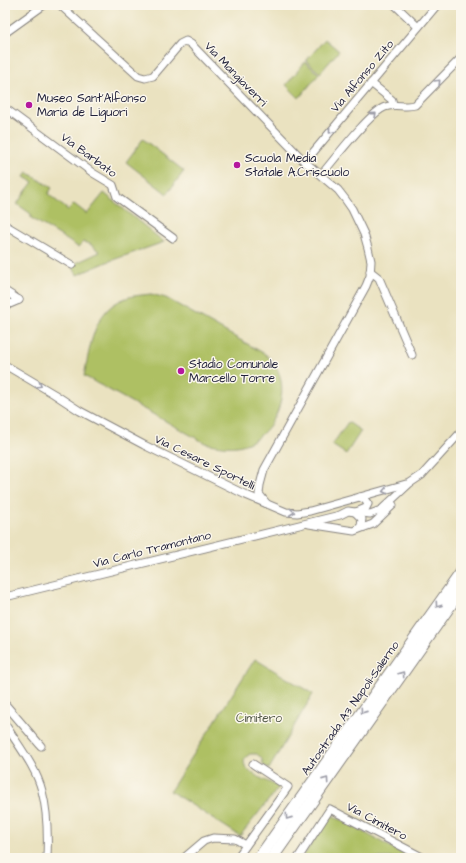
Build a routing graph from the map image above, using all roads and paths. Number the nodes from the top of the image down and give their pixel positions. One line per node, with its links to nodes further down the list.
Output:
1 (44, 5): 6 (street)
2 (60, 5): 11 (street, Via Mangiaverri)
3 (396, 5): 5 (street)
4 (437, 5): 5 (street, Via Alfonso Zito)
5 (418, 27): 8 (street, Via Alfonso Zito)
6 (5, 33)
7 (461, 58): 9 (street, one-way to 7)
8 (371, 83): 9 (street); 11 (street, Via Alfonso Zito, one-way to 11)
9 (393, 105): 12 (street, one-way to 9)
10 (5, 108): 14 (street, Via Barbato)
11 (305, 162): 12 (street, Via Mangiaverri)
12 (320, 175): 16 (street, Via Mangiaverri)
13 (5, 225): 15 (street)
14 (173, 238)
15 (72, 265)
16 (370, 271): 19 (street); 24 (street)
17 (5, 291): 18 (street)
18 (5, 306)
19 (412, 355)
20 (5, 365): 24 (street, Via Cesare Sportelli, one-way to 24)
21 (461, 432): 22 (street, Via Carlo Tramontano)
22 (410, 483): 23 (street, Via Cesare Sportelli, one-way to 23); 25 (street, Via Carlo Tramontano); 28 (street, Via Carlo Tramontano)
23 (360, 497): 24 (street, Via Cesare Sportelli, one-way to 23); 25 (street)
24 (267, 504)
25 (356, 513): 26 (street, Via Carlo Tramontano); 28 (street)
26 (340, 515): 27 (street, Via Carlo Tramontano); 29 (street)
27 (305, 523): 29 (street, Via Carlo Tramontano); 32 (street, Via Carlo Tramontano)
28 (358, 529): 29 (street, Via Carlo Tramontano)
29 (346, 530)
30 (461, 573): 41 (highway, Autostrada A3 Napoli-Salerno, one-way to 41)
31 (461, 590): 42 (highway, Autostrada A3 Napoli-Salerno, one-way to 31)
32 (5, 597)
33 (5, 704): 35 (street)
34 (5, 724): 38 (street)
35 (41, 746)
36 (253, 764): 37 (street)
37 (246, 845): 39 (street); 40 (street)
38 (47, 858)
39 (184, 858)
40 (237, 858)
41 (259, 858)
42 (272, 858)
43 (298, 858): 44 (street, Via Cimitero)
44 (424, 858)

